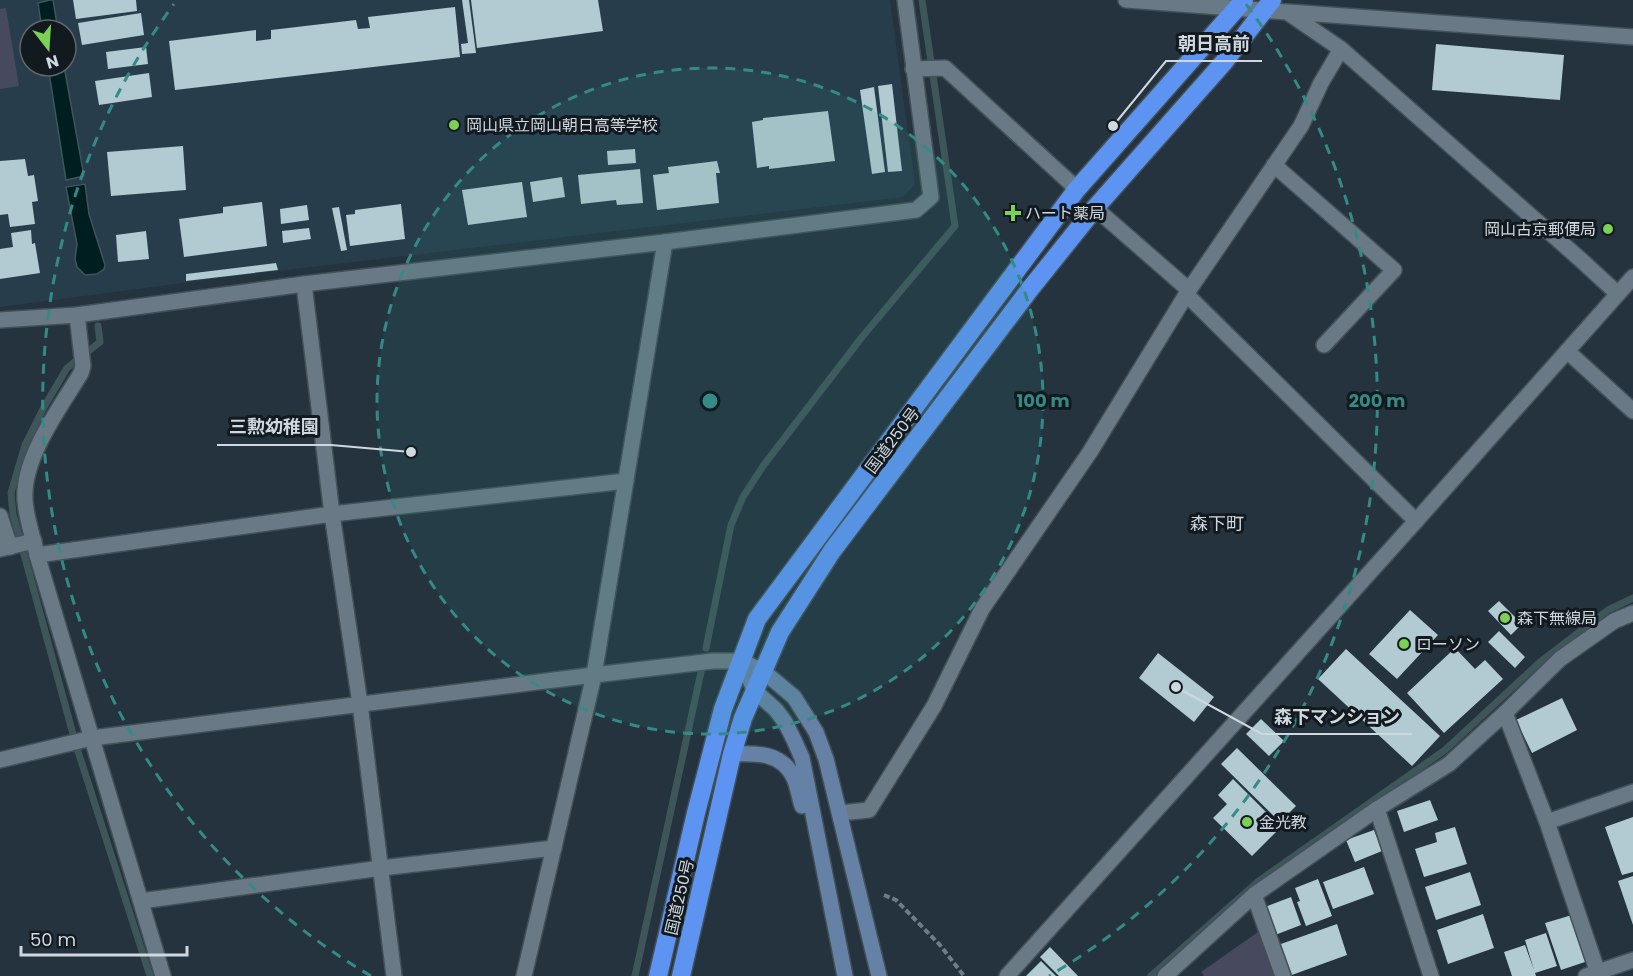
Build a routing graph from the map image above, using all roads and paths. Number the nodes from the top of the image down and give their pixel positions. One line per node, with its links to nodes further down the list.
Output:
1 (905, 0): 8 (street)
2 (1126, 0): 3 (street)
3 (1240, 4): 4 (street); 10 (highway, 国道250号)
4 (1268, 5): 5 (street); 11 (highway, 国道250号)
5 (1287, 12): 6 (street); 7 (street)
6 (1633, 37)
7 (1341, 49): 9 (street); 16 (street)
8 (918, 69): 10 (street); 12 (street)
9 (1274, 165): 15 (street); 19 (street)
10 (1077, 189): 28 (highway, 国道250号)
11 (1095, 208): 15 (street); 29 (highway, 国道250号)
12 (664, 242): 14 (street); 22 (street)
13 (1633, 277): 16 (street)
14 (304, 284): 17 (street); 23 (street)
15 (1188, 292): 25 (street); 39 (street)
16 (1618, 294): 20 (street)
17 (77, 315): 18 (street); 26 (street)
18 (0, 320)
19 (1324, 345)
20 (1567, 351): 21 (street); 25 (street)
21 (1633, 411)
22 (626, 481): 23 (street); 30 (street)
23 (332, 514): 26 (street); 32 (street)
24 (0, 516): 26 (street)
25 (1416, 521): 57 (street)
26 (21, 547): 34 (street)
27 (1633, 613): 33 (street)
28 (741, 661): 29 (street); 30 (street); 31 (street); 52 (highway, 国道250号)
29 (763, 671): 31 (highway, 国道250号); 39 (street)
30 (594, 675): 32 (street); 42 (street)
31 (754, 691): 35 (highway, 国道250号); 41 (street)
32 (360, 704): 34 (street); 43 (street)
33 (1505, 714): 38 (street); 40 (street)
34 (88, 739): 36 (street); 46 (street)
35 (732, 754): 41 (street); 53 (highway, 国道250号)
36 (0, 760)
37 (1633, 792): 40 (street)
38 (1377, 809): 45 (street); 60 (street)
39 (840, 813): 55 (street)
40 (1547, 822): 48 (street)
41 (819, 847): 54 (street)
42 (554, 848): 43 (street); 51 (street)
43 (381, 868): 46 (street); 50 (street)
44 (884, 895): 56 (path)
45 (1254, 895): 58 (street); 59 (street)
46 (141, 901): 49 (street)
47 (1633, 960): 48 (street)
48 (1594, 975)
49 (163, 976)
50 (394, 976)
51 (524, 976)
52 (658, 976)
53 (681, 976)
54 (845, 976)
55 (879, 976)
56 (964, 976)
57 (1006, 976)
58 (1165, 976)
59 (1283, 976)
60 (1431, 976)

